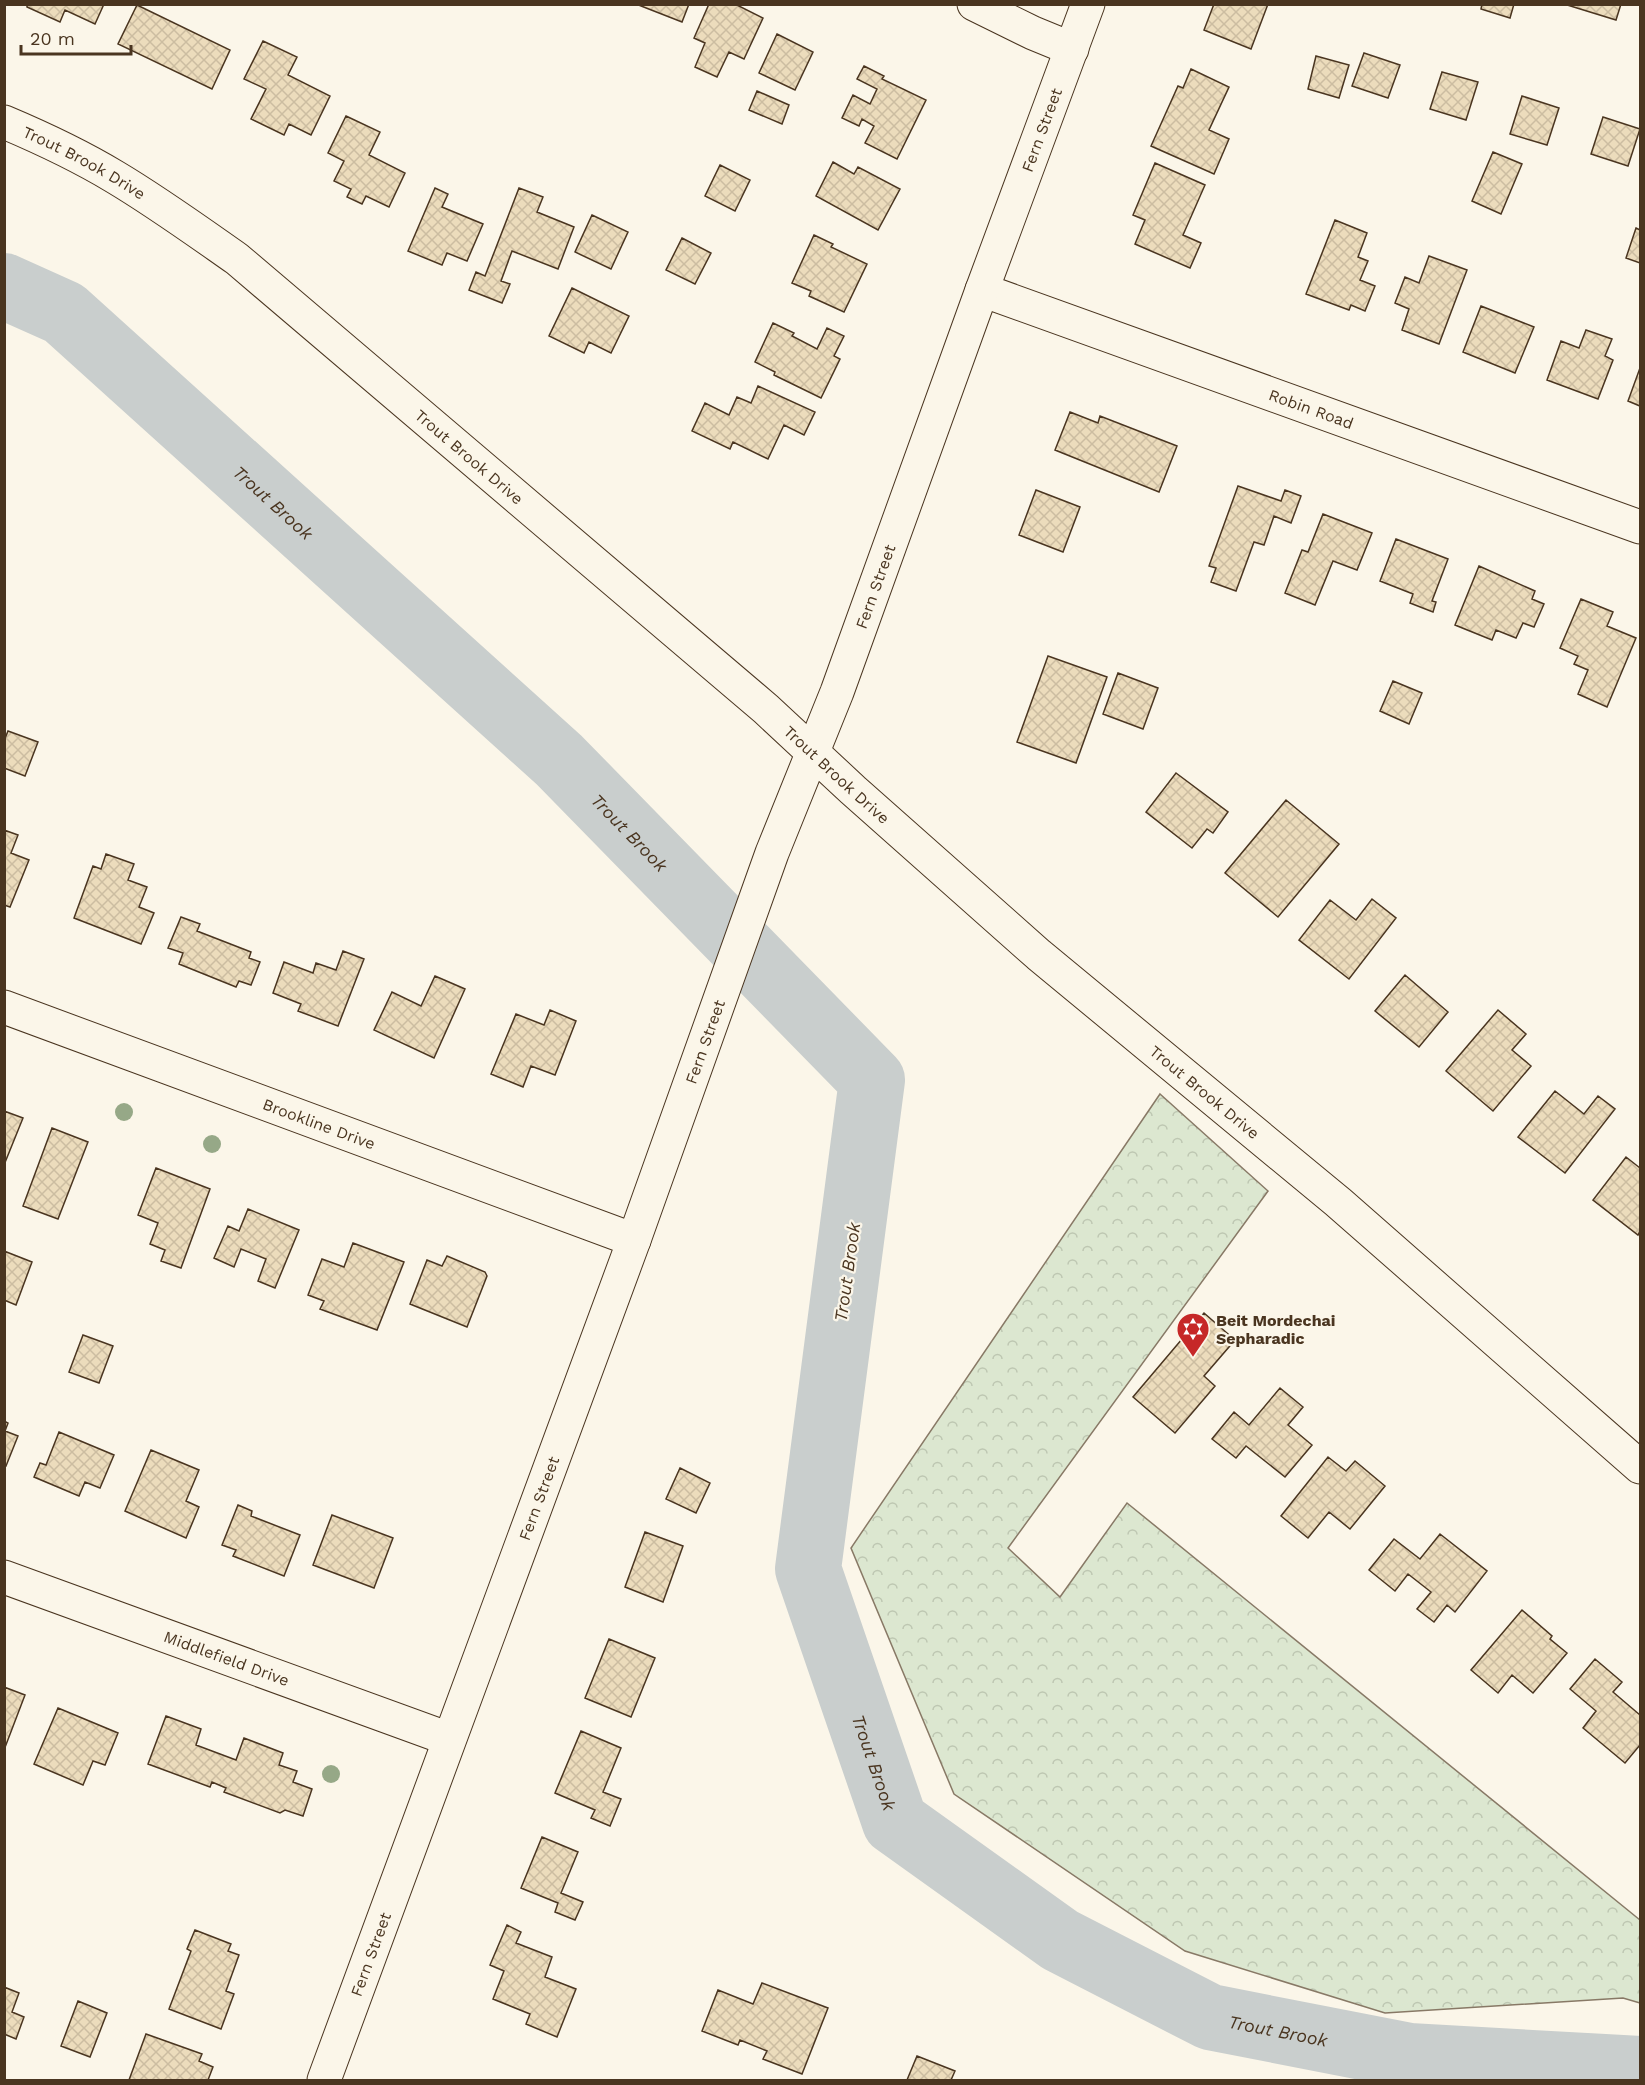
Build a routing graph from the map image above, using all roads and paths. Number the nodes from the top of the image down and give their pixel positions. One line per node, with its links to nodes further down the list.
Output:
1 (974, 4): 3 (street)
2 (1088, 4): 3 (street, Fern Street)
3 (1072, 49): 5 (street, Fern Street)
4 (4, 122): 7 (street, Trout Brook Drive)
5 (982, 290): 6 (street, Robin Road); 7 (street, Fern Street)
6 (1641, 527)
7 (812, 752): 9 (street, Fern Street); 10 (street, Trout Brook Drive)
8 (4, 1007): 9 (street, Brookline Drive)
9 (633, 1240): 12 (street, Fern Street)
10 (1641, 1467)
11 (4, 1577): 12 (street, Middlefield Drive)
12 (449, 1739): 13 (street, Fern Street)
13 (324, 2080)

